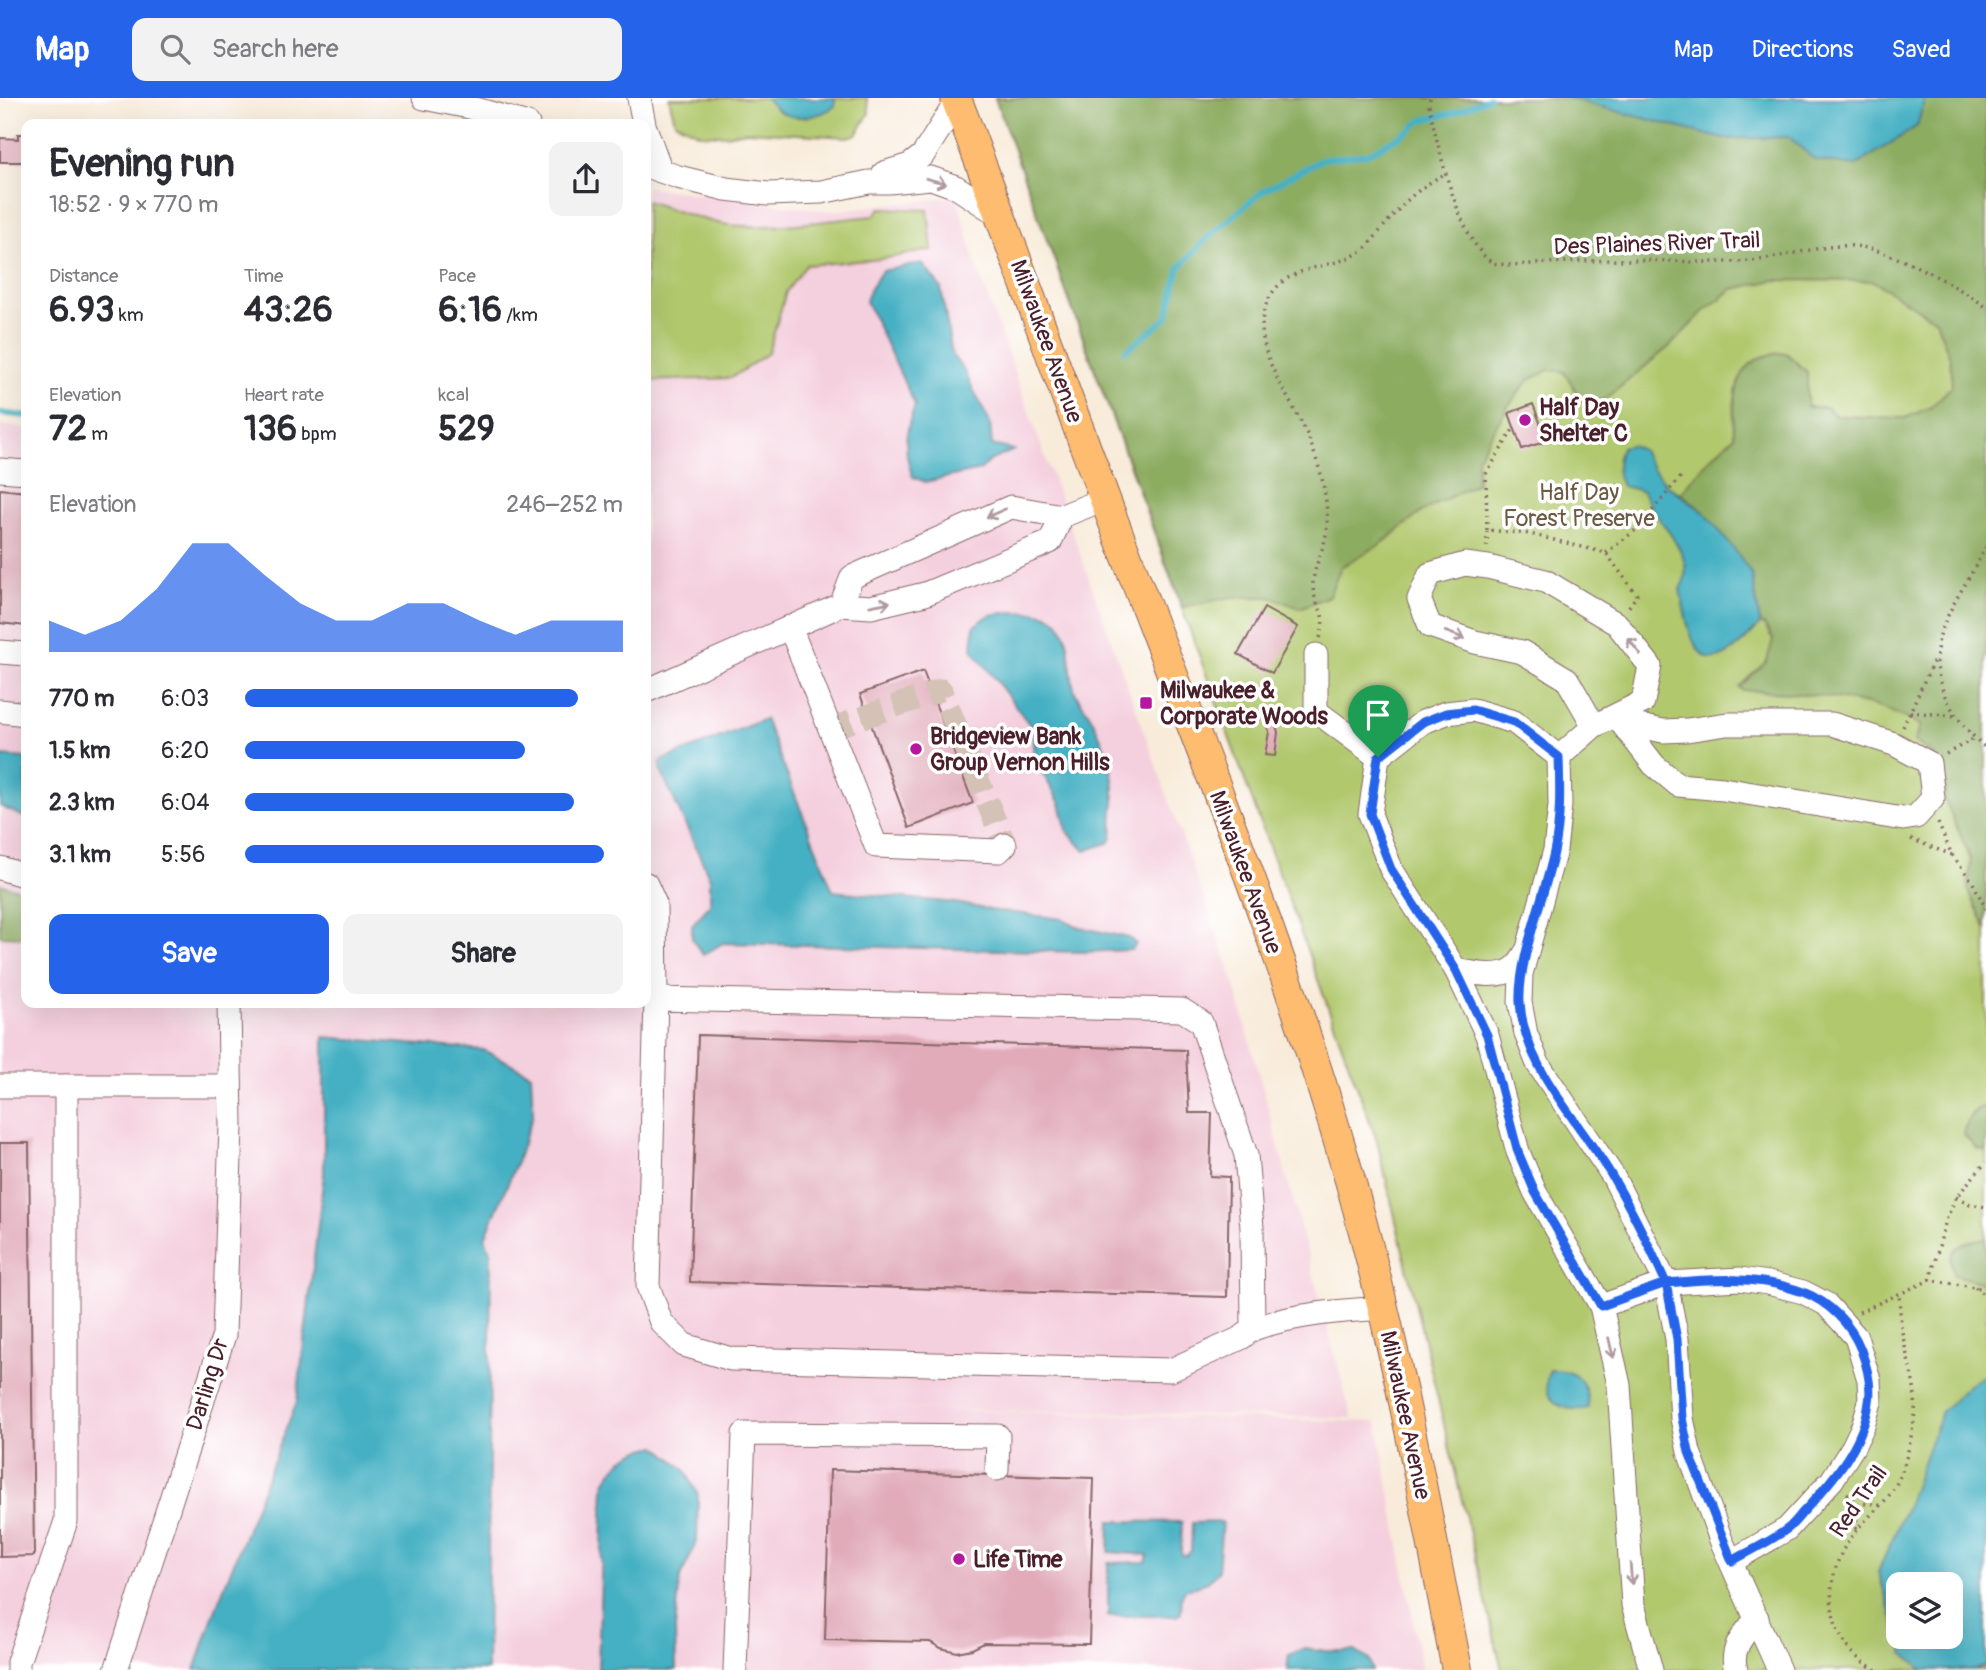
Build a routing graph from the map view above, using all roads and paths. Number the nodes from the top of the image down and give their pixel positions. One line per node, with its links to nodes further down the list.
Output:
1 (424, 98): 5 (street)
2 (639, 98): 6 (street)
3 (1430, 98): 8 (path, Des Plaines River Trail)
4 (956, 99): 9 (street); 10 (main road, Milwaukee Avenue)
5 (511, 119)
6 (643, 119)
7 (654, 168): 9 (street)
8 (1445, 174): 11 (path, Des Plaines River Trail); 28 (path)
9 (869, 182): 10 (street, one-way to 10)
10 (1002, 217): 16 (main road, Milwaukee Avenue)
11 (1986, 307)
12 (1514, 428): 18 (path)
13 (0, 470): 14 (street)
14 (21, 472)
15 (1683, 474): 20 (path)
16 (1105, 499): 17 (street); 65 (main road, Milwaukee Avenue)
17 (1062, 516): 22 (street, one-way to 17); 22 (street, one-way to 22)
18 (1487, 530): 20 (path); 21 (path)
19 (1986, 547): 27 (path)
20 (1606, 553): 23 (path)
21 (1488, 566): 23 (street); 35 (street, one-way to 35)
22 (841, 605): 24 (street)
23 (1617, 624): 33 (street, one-way to 23)
24 (790, 627): 29 (street); 43 (street)
25 (0, 652): 26 (street)
26 (21, 654)
27 (1937, 654): 31 (path); 34 (path)
28 (1316, 655): 39 (street)
29 (651, 689)
30 (0, 711): 32 (street)
31 (1909, 712): 34 (path); 37 (path)
32 (21, 713)
33 (1616, 716): 35 (street); 37 (street); 42 (street)
34 (1957, 716): 36 (path)
35 (1594, 726): 40 (street)
36 (1975, 738): 38 (path); 41 (path)
37 (1894, 744): 41 (street)
38 (1986, 748)
39 (1378, 757): 40 (street); 49 (street)
40 (1559, 757): 48 (street)
41 (1929, 763): 42 (street)
42 (1930, 804): 47 (path)
43 (1005, 845)
44 (0, 868): 45 (street)
45 (21, 874)
46 (651, 895): 50 (street)
47 (1986, 909)
48 (1528, 949): 49 (street); 59 (street)
49 (1456, 970): 64 (street)
50 (656, 999): 67 (street); 67 (street)
51 (229, 1008): 54 (street, Darling Dr)
52 (0, 1086): 53 (street)
53 (66, 1086): 54 (street); 75 (street)
54 (230, 1086): 76 (street, Darling Dr)
55 (1986, 1162): 56 (path)
56 (1956, 1197): 57 (path); 58 (path)
57 (1986, 1207)
58 (1930, 1280): 60 (path); 62 (path)
59 (1666, 1283): 64 (street); 66 (street); 73 (street)
60 (1973, 1286): 61 (path); 63 (path)
61 (1986, 1289)
62 (1899, 1294): 66 (path); 71 (path, Red Trail)
63 (1986, 1297)
64 (1601, 1306): 79 (street, one-way to 79)
65 (1384, 1308): 67 (street); 78 (main road, Milwaukee Avenue)
66 (1842, 1319): 69 (street)
67 (1253, 1329)
68 (997, 1469): 77 (street)
69 (1832, 1480): 70 (path); 73 (street)
70 (1858, 1503): 71 (path); 72 (path)
71 (1882, 1505): 72 (path, Red Trail)
72 (1856, 1531): 82 (path, Red Trail)
73 (1732, 1561): 74 (street)
74 (1757, 1618): 80 (street); 81 (street)
75 (18, 1670)
76 (116, 1670)
77 (735, 1670)
78 (1457, 1670)
79 (1651, 1670)
80 (1736, 1670)
81 (1779, 1670)
82 (1876, 1670)

